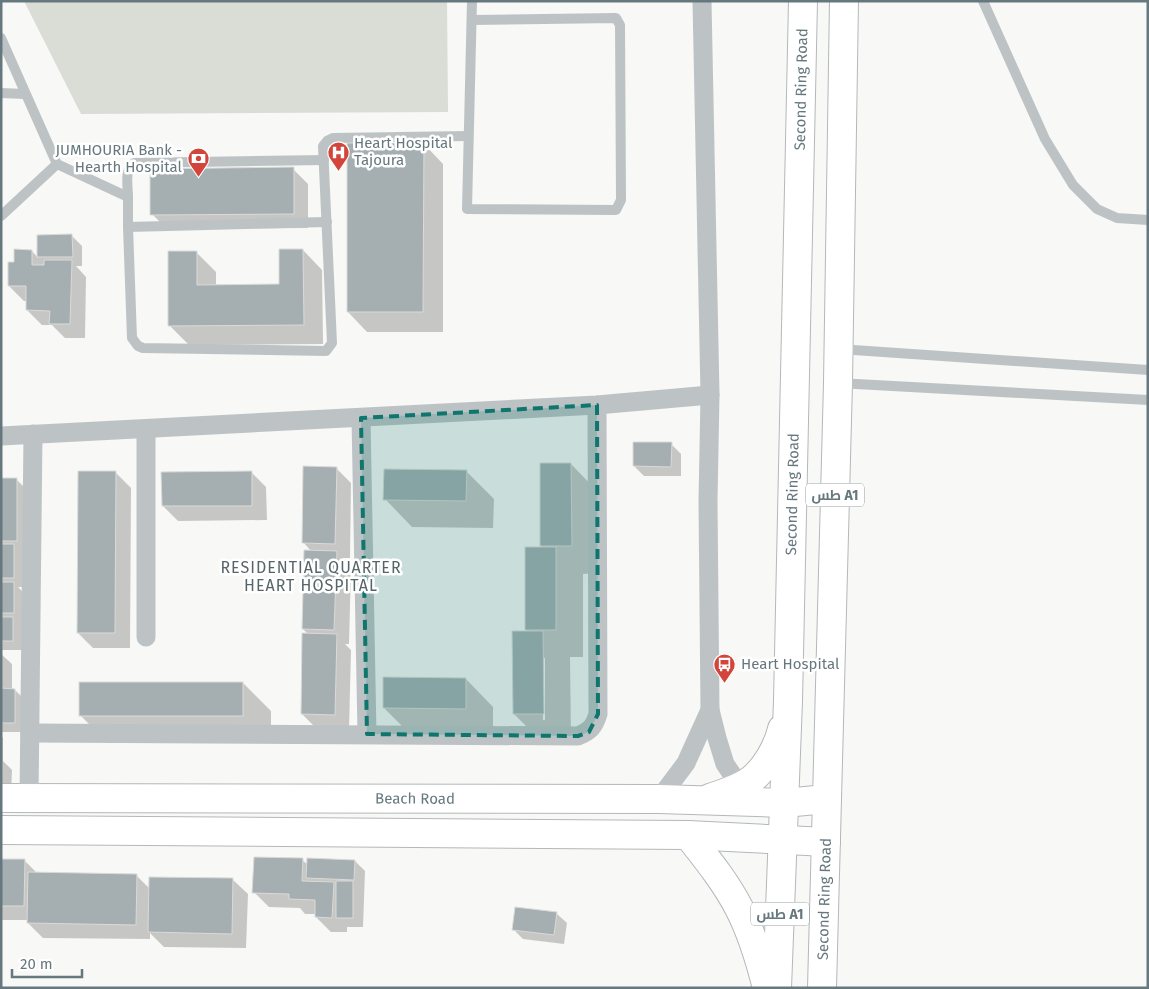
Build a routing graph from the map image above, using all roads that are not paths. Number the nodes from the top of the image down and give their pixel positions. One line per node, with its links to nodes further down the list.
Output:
1 (472, 1): 6 (lane)
2 (702, 1): 21 (street)
3 (803, 1): 29 (highway, Second Ring Road / طس A1)
4 (844, 1): 18 (highway, Second Ring Road / طس A1)
5 (983, 1): 15 (lane)
6 (472, 20): 10 (lane); 10 (lane)
7 (1, 38): 9 (lane)
8 (1, 93): 9 (lane)
9 (26, 94): 12 (lane)
10 (468, 136): 11 (lane)
11 (324, 160): 13 (lane); 16 (lane)
12 (57, 164): 13 (lane); 14 (lane)
13 (128, 197): 17 (lane)
14 (1, 216)
15 (1148, 220)
16 (327, 222): 17 (lane); 17 (lane)
17 (128, 227)
18 (837, 349): 19 (lane); 20 (highway, Second Ring Road / طس A1)
19 (1148, 370)
20 (838, 383): 22 (lane); 37 (highway, Second Ring Road / طس A1)
21 (710, 395): 23 (street); 30 (street)
22 (1148, 400)
23 (597, 405): 24 (street); 32 (street)
24 (361, 418): 25 (street); 32 (street)
25 (146, 429): 26 (street); 28 (street)
26 (33, 434): 27 (street); 31 (street)
27 (1, 436)
28 (146, 637)
29 (788, 701): 33 (highway); 39 (highway, Second Ring Road / طس A1)
30 (710, 710): 33 (street); 36 (street)
31 (30, 732): 32 (street); 35 (street)
32 (367, 734)
33 (740, 786): 38 (highway)
34 (1, 798): 35 (highway, Beach Road)
35 (30, 798): 36 (highway, Beach Road)
36 (658, 799): 38 (highway, Beach Road)
37 (827, 799): 39 (highway, Beach Road); 43 (highway, Second Ring Road / طس A1)
38 (700, 801): 39 (highway, Beach Road)
39 (784, 803): 42 (highway, Second Ring Road / طس A1)
40 (1, 830): 41 (highway)
41 (688, 835): 42 (highway); 44 (highway)
42 (783, 840): 43 (highway); 45 (highway, Second Ring Road / طس A1)
43 (826, 842): 46 (highway, Second Ring Road / طس A1)
44 (767, 988)
45 (777, 988)
46 (822, 988)

